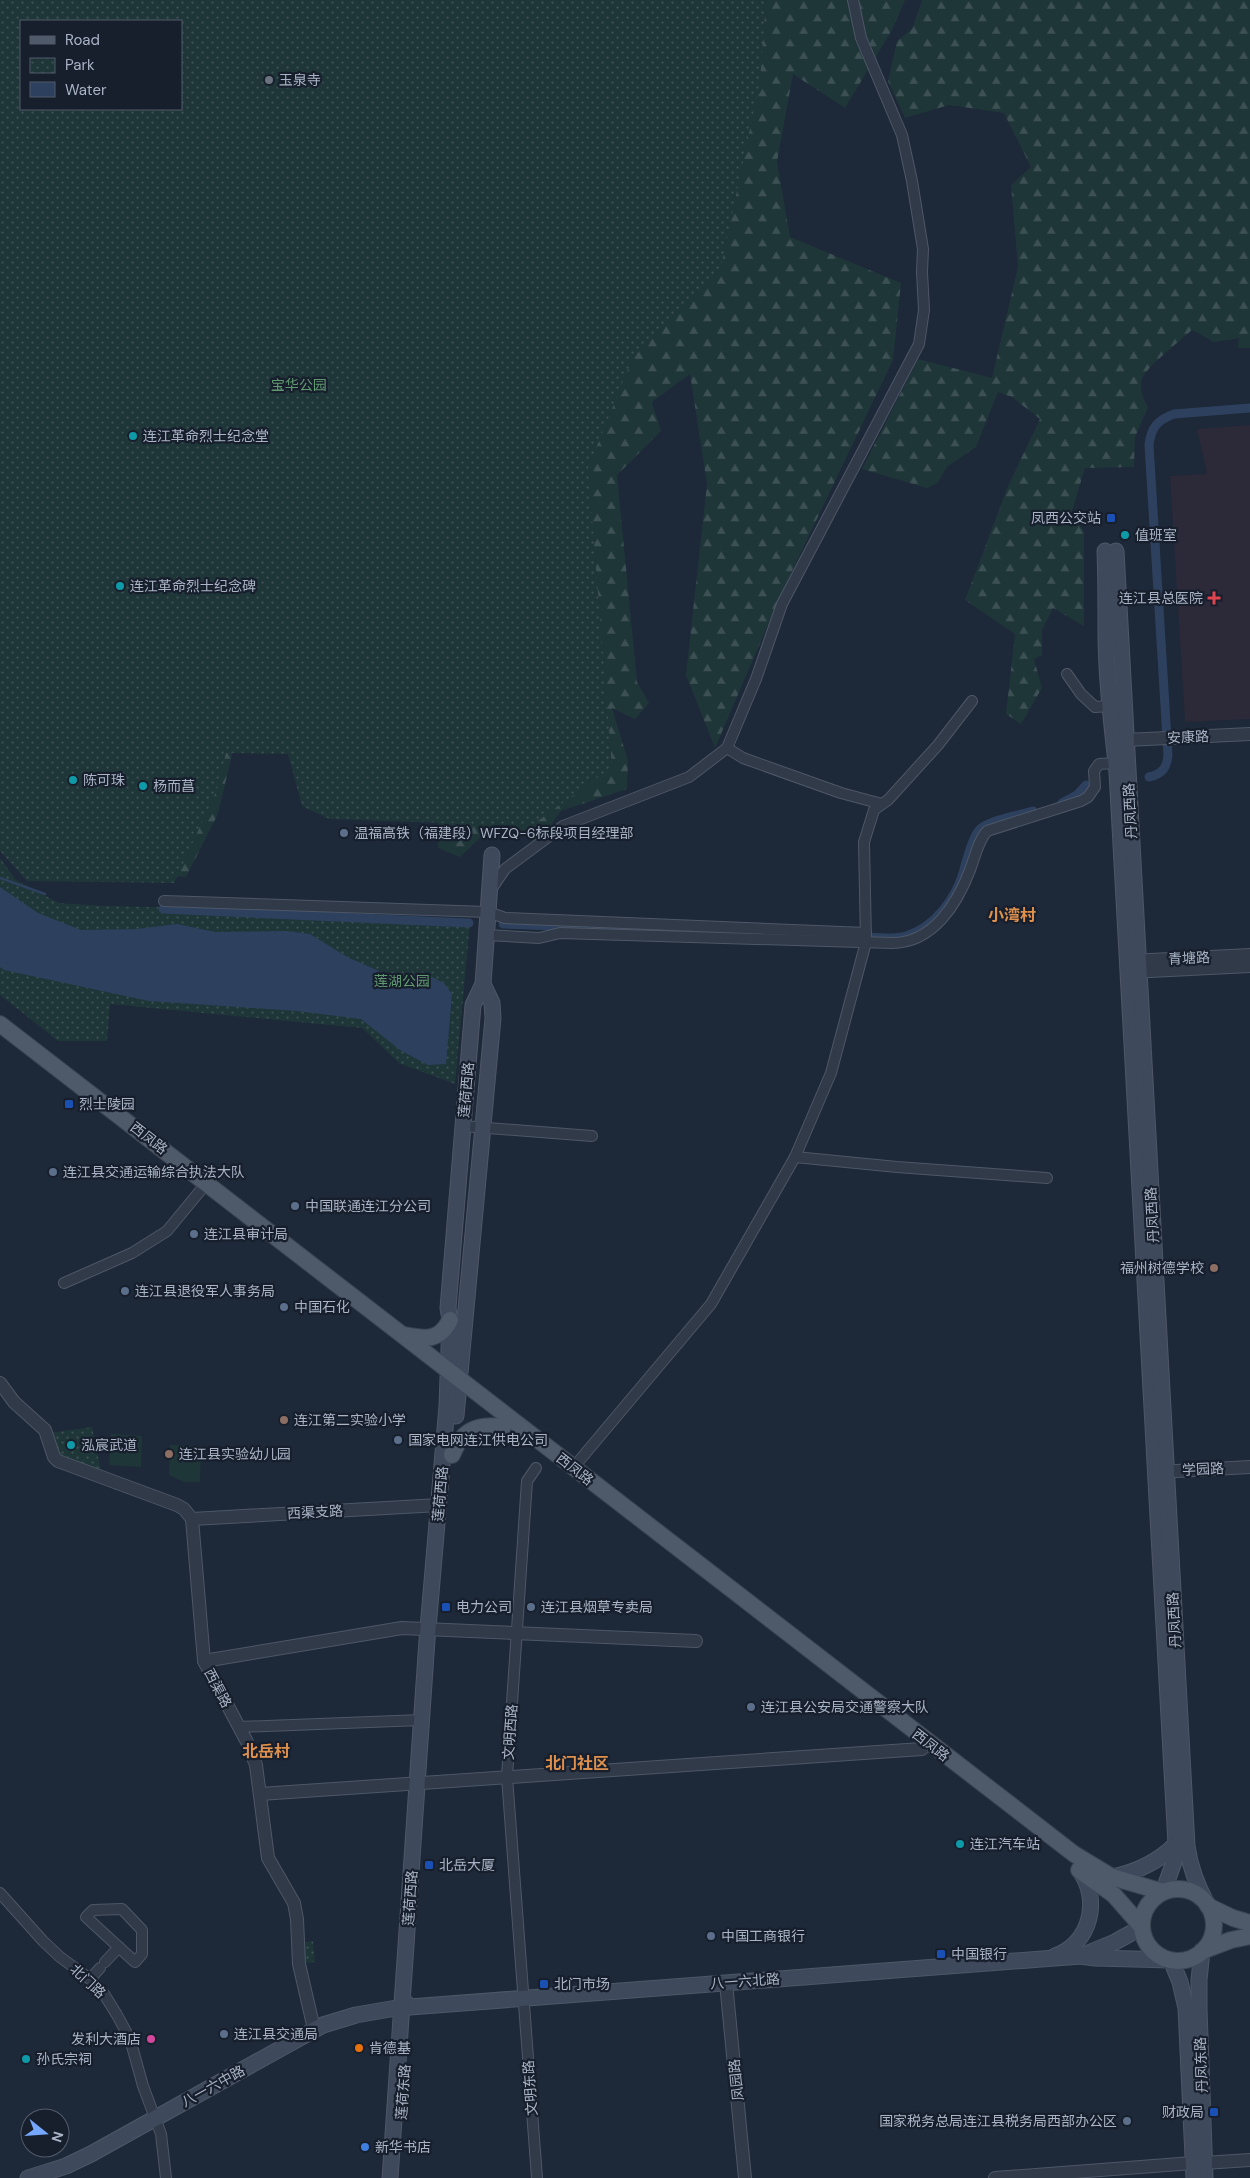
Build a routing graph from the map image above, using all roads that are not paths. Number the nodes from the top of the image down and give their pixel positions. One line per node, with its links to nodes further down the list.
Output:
1 (853, 0): 7 (street)
2 (1067, 674): 4 (street)
3 (972, 701): 9 (street)
4 (1110, 706): 6 (main road, 丹凤西路); 8 (main road, 丹凤西路)
5 (1250, 734): 6 (street, 安康路)
6 (1126, 740): 17 (main road, 丹凤西路)
7 (727, 748): 9 (street); 11 (street)
8 (1116, 763): 15 (street); 17 (main road, 丹凤西路)
9 (882, 804): 15 (street)
10 (492, 855): 11 (main road, 莲荷西路)
11 (490, 892): 13 (main road, 莲荷西路)
12 (164, 901): 13 (street)
13 (488, 912): 14 (main road, 莲荷西路); 15 (street)
14 (486, 935): 15 (street); 19 (main road, 莲荷西路)
15 (866, 937): 25 (street)
16 (1250, 955): 17 (street, 青塘路)
17 (1133, 966): 18 (street, 青塘路); 38 (main road, 丹凤西路)
18 (1250, 966)
19 (483, 984): 22 (main road, 莲荷西路); 23 (main road, 莲荷西路)
20 (0, 1024): 30 (main road, 西凤路)
21 (0, 1037): 27 (main road, 西凤路)
22 (462, 1126): 23 (street); 29 (main road, 莲荷西路)
23 (483, 1128): 24 (street); 29 (main road, 莲荷西路)
24 (592, 1136)
25 (795, 1157): 26 (street); 37 (street)
26 (1048, 1178)
27 (200, 1191): 28 (street); 31 (main road, 西凤路)
28 (64, 1283)
29 (458, 1321): 30 (main road); 31 (main road, 莲荷西路)
30 (402, 1335): 31 (main road, 西凤路)
31 (454, 1381): 33 (main road, 西凤路); 34 (main road, 莲荷西路); 37 (main road, 西凤路); 39 (main road, 莲荷西路)
32 (0, 1383): 40 (street)
33 (504, 1427): 34 (main road); 47 (main road, 西凤路)
34 (452, 1455): 41 (main road, 莲荷西路)
35 (1250, 1467): 38 (street, 学园路)
36 (536, 1468): 42 (street, 文明西路)
37 (573, 1468): 53 (main road, 西凤路)
38 (1161, 1472): 51 (main road, 丹凤西路); 56 (main road, 丹凤西路)
39 (439, 1505): 40 (street, 西渠支路); 41 (main road, 莲荷西路)
40 (192, 1518): 44 (street, 西渠路)
41 (432, 1630): 42 (street); 44 (street); 45 (main road, 莲荷西路); 49 (main road, 莲荷西路)
42 (517, 1634): 43 (street); 48 (street, 文明西路)
43 (696, 1641)
44 (204, 1661): 46 (street, 西渠路)
45 (422, 1720): 46 (street); 49 (main road, 莲荷西路)
46 (239, 1727): 50 (street, 西渠路)
47 (922, 1748): 48 (street); 52 (main road, 西凤路)
48 (507, 1777): 49 (street); 67 (street, 文明西路)
49 (422, 1782): 50 (street); 68 (main road, 莲荷西路)
50 (260, 1794): 69 (street, 西渠路)
51 (1176, 1844): 53 (main road); 54 (main road, 丹凤西路)
52 (1078, 1869): 58 (main road, 西凤路); 63 (main road)
53 (1112, 1877): 54 (main road, 西凤路)
54 (1163, 1892): 56 (main road); 58 (main road)
55 (0, 1893): 65 (street, 北门路)
56 (1208, 1906): 57 (main road); 61 (main road)
57 (1250, 1923)
58 (1142, 1927): 62 (main road, 八一六北路); 64 (main road)
59 (1250, 1936): 61 (main road)
60 (119, 1947): 60 (street); 65 (street)
61 (1202, 1951): 64 (main road); 72 (main road, 丹凤东路)
62 (1081, 1956): 63 (main road, 八一六北路); 64 (main road, 八一六北路)
63 (1048, 1958): 66 (main road, 八一六北路)
64 (1171, 1960): 72 (main road, 丹凤东路)
65 (90, 1979): 70 (street, 北门路)
66 (726, 1983): 67 (main road, 八一六北路); 78 (street, 凤园路)
67 (523, 1998): 68 (main road, 八一六北路); 77 (street, 文明东路)
68 (406, 2007): 69 (main road, 八一六中路); 75 (main road, 莲荷东路); 76 (main road, 莲荷东路)
69 (314, 2029): 70 (main road, 八一六中路)
70 (155, 2118): 73 (main road, 八一六中路); 74 (street, 北门路)
71 (1250, 2160): 72 (street)
72 (1199, 2171): 79 (street)
73 (28, 2178)
74 (166, 2178)
75 (390, 2178)
76 (398, 2178)
77 (537, 2178)
78 (745, 2178)
79 (995, 2178)

